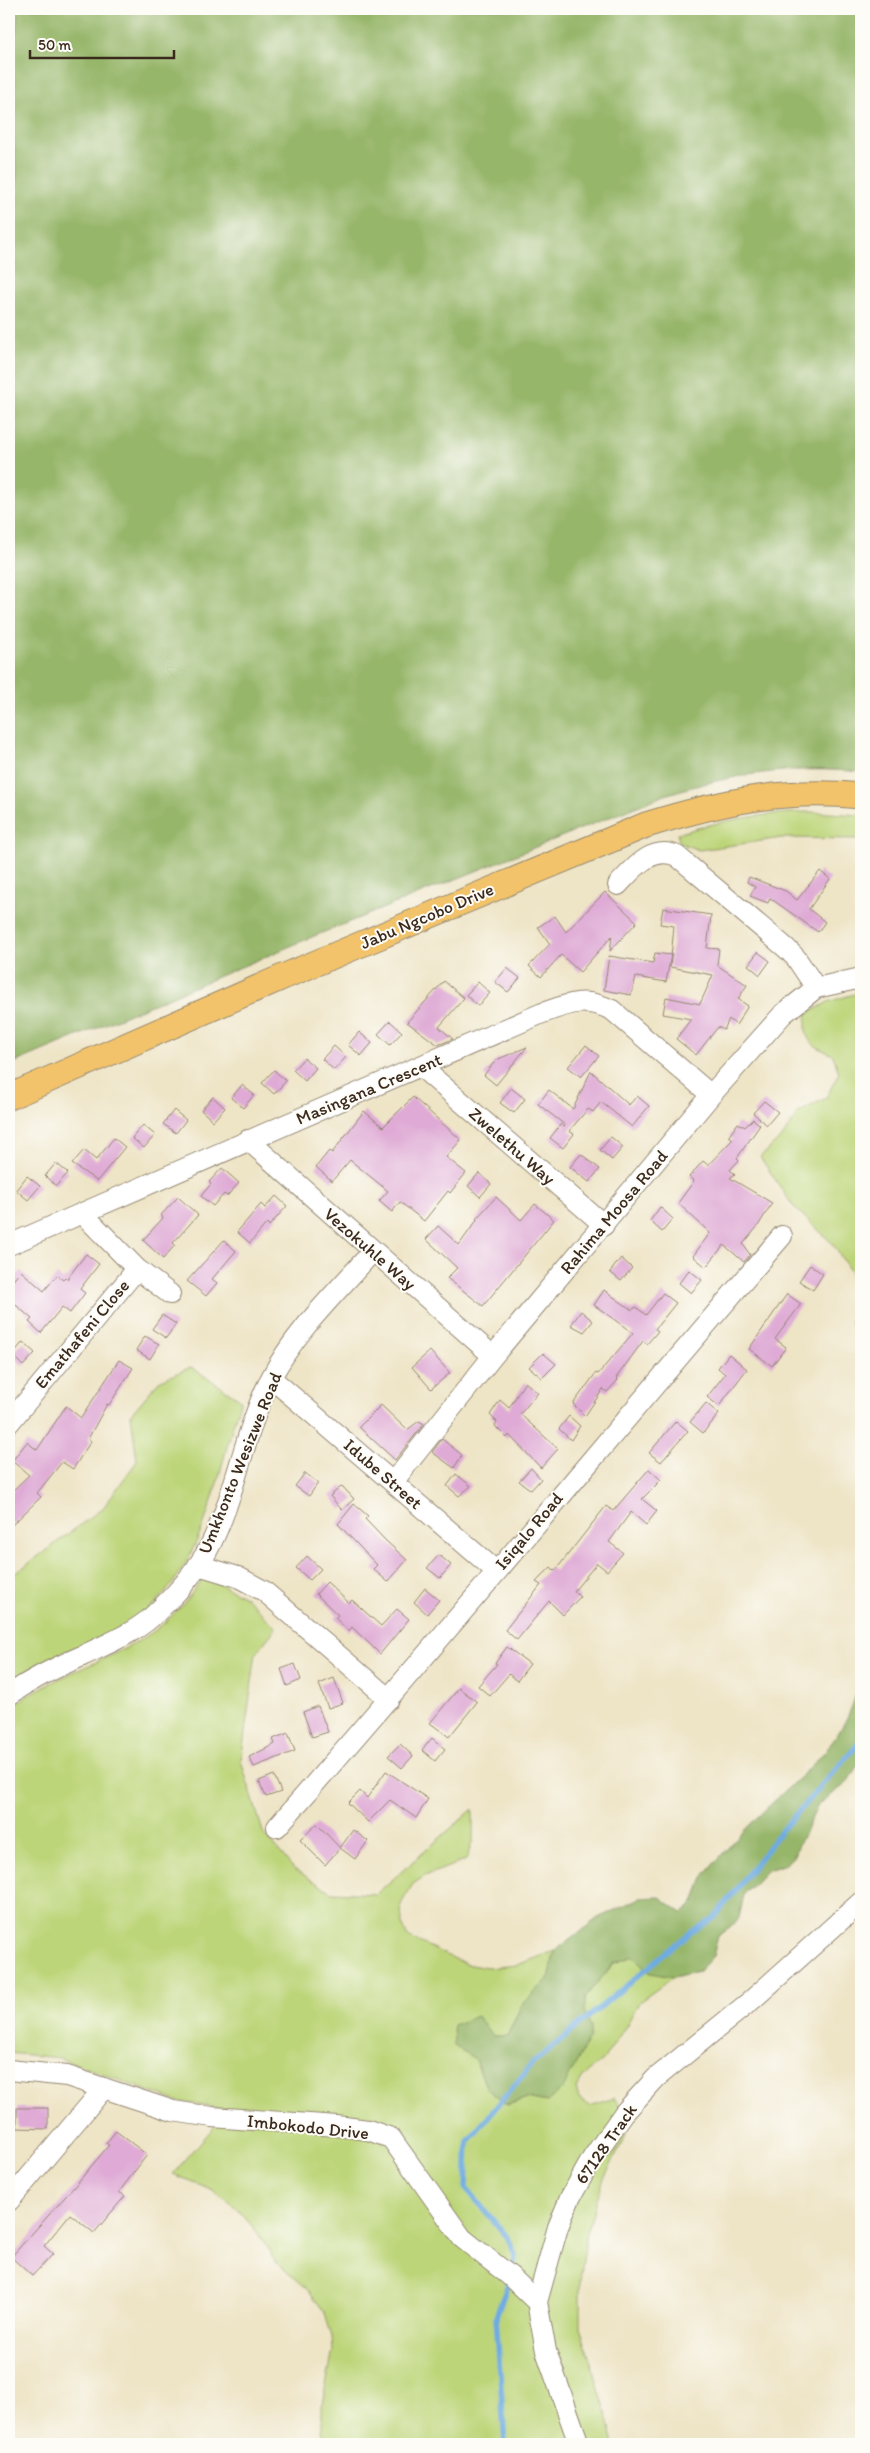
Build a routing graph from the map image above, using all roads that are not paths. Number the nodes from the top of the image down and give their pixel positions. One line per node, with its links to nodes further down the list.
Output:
1 (861, 796): 7 (main road, Jabu Ngcobo Drive)
2 (618, 885): 4 (street)
3 (861, 978): 4 (street, Rahima Moosa Road)
4 (816, 988): 6 (street, Rahima Moosa Road)
5 (421, 1067): 6 (street, Masingana Crescent); 8 (street, Masingana Crescent); 10 (street, Zwelethu Way)
6 (711, 1094): 10 (street, Rahima Moosa Road)
7 (9, 1097)
8 (248, 1140): 9 (street, Masingana Crescent); 13 (street, Vezokuhle Way)
9 (82, 1213): 12 (street, Masingana Crescent); 14 (street, Emathafeni Close)
10 (604, 1225): 16 (street, Rahima Moosa Road)
11 (782, 1236): 21 (street, Isiqalo Road)
12 (9, 1245)
13 (372, 1252): 16 (street, Vezokuhle Way); 17 (street, Umkhonto Wesizwe Road)
14 (137, 1269): 15 (street, Emathafeni Close); 18 (street, Emathafeni Close)
15 (170, 1294)
16 (493, 1356): 19 (street, Rahima Moosa Road)
17 (271, 1378): 19 (street, Idube Street); 20 (street, Umkhonto Wesizwe Road)
18 (9, 1423)
19 (393, 1482): 21 (street, Idube Street)
20 (198, 1566): 22 (street, Umkhonto Wesizwe Road); 23 (street)
21 (496, 1570): 23 (street, Isiqalo Road)
22 (9, 1695)
23 (389, 1699): 24 (street, Isiqalo Road)
24 (277, 1827)
25 (861, 1902): 29 (street, 67128 Track)
26 (9, 2070): 27 (street, Imbokodo Drive)
27 (104, 2088): 28 (street); 29 (street, Imbokodo Drive)
28 (9, 2201)
29 (537, 2302): 30 (street, 67128 Track)
30 (579, 2444)

